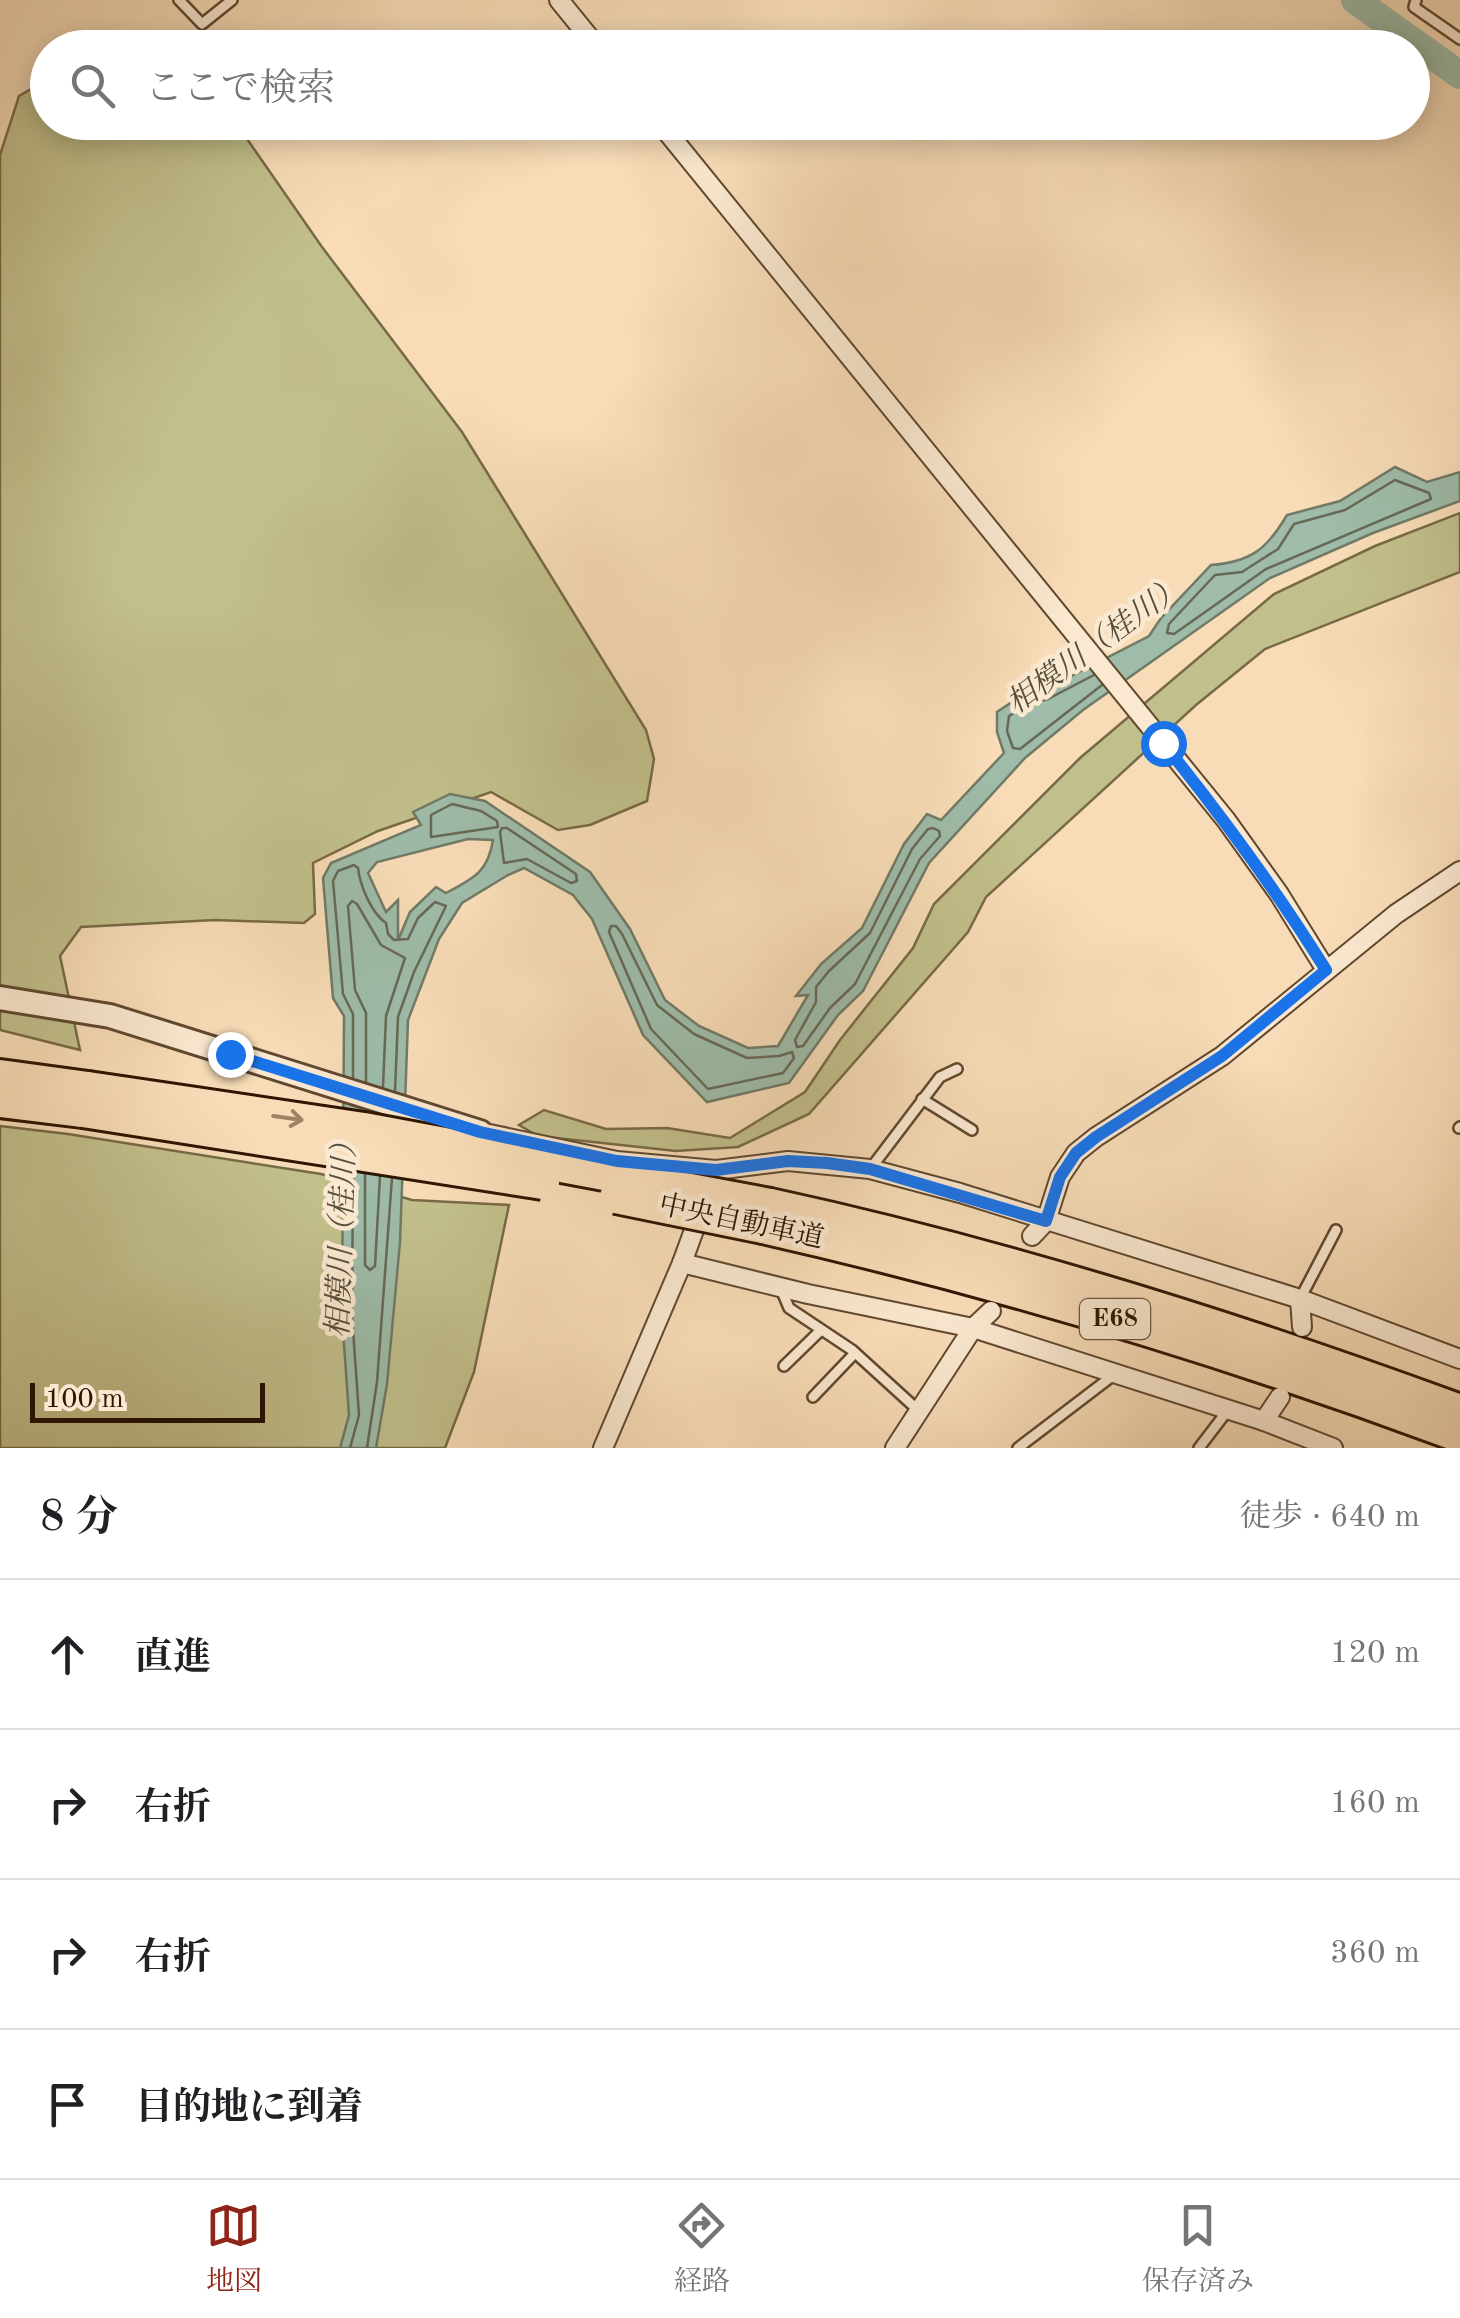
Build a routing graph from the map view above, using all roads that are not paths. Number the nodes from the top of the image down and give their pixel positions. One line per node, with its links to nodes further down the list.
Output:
1 (179, 0): 2 (lane)
2 (232, 0)
3 (559, 0): 5 (street)
4 (1416, 0): 6 (lane)
5 (583, 30)
6 (1460, 38)
7 (674, 140): 9 (street)
8 (1456, 879): 9 (street)
9 (1326, 970): 21 (street)
10 (0, 998): 17 (street)
11 (957, 1070): 13 (lane)
12 (0, 1076): 14 (highway, 中央自動車道 / E68)
13 (922, 1099): 16 (lane); 18 (lane)
14 (85, 1100): 15 (highway, 中央自動車道 / E68); 20 (highway, 中央自動車道 / E68, bridge)
15 (0, 1101)
16 (972, 1130)
17 (480, 1132): 19 (street)
18 (870, 1169): 19 (street); 21 (street)
19 (716, 1170): 24 (street)
20 (766, 1216): 37 (highway, 中央自動車道 / E68); 41 (highway, 中央自動車道 / E68)
21 (1046, 1221): 23 (street); 26 (street)
22 (1336, 1230): 26 (lane)
23 (1032, 1236)
24 (682, 1263): 25 (street); 42 (street)
25 (780, 1288): 29 (street); 30 (lane)
26 (1300, 1299): 28 (street); 32 (street)
27 (991, 1311): 29 (street)
28 (1302, 1327)
29 (973, 1328): 34 (street); 39 (street)
30 (821, 1330): 31 (lane); 33 (lane)
31 (855, 1353): 35 (lane); 39 (lane)
32 (1460, 1359)
33 (784, 1366)
34 (1116, 1374): 38 (street); 44 (lane)
35 (813, 1397)
36 (1280, 1397): 40 (street)
37 (1460, 1408)
38 (1228, 1410): 40 (street); 45 (lane)
39 (919, 1411): 43 (street)
40 (1264, 1421): 46 (street)
41 (1460, 1436)
42 (603, 1448)
43 (895, 1448)
44 (1018, 1448)
45 (1199, 1448)
46 (1334, 1448)

